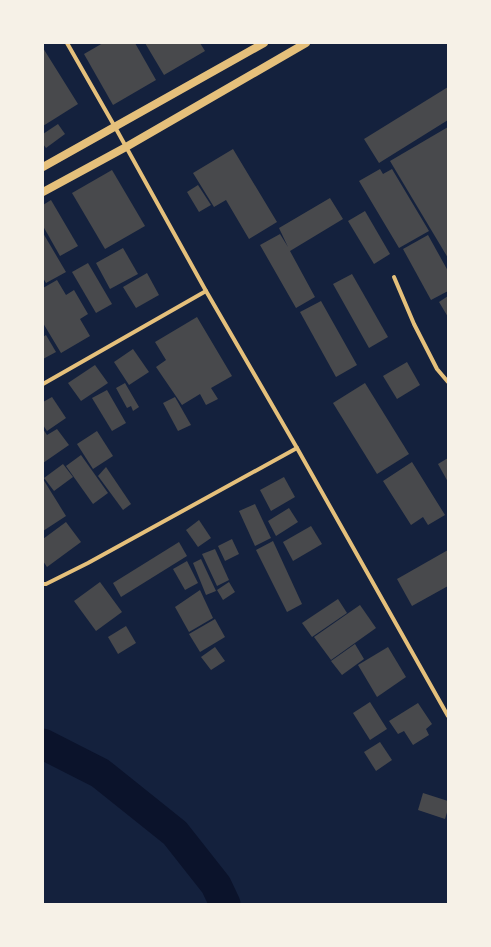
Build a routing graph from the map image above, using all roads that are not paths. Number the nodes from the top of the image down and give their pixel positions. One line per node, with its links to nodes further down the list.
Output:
1 (67, 43): 4 (street)
2 (264, 43): 4 (main road)
3 (306, 43): 5 (main road)
4 (115, 127): 5 (street); 6 (main road)
5 (126, 147): 7 (main road); 9 (street)
6 (43, 167)
7 (43, 192)
8 (394, 277): 10 (street)
9 (206, 291): 11 (street); 12 (street)
10 (448, 382)
11 (43, 384)
12 (297, 448): 13 (street); 14 (street)
13 (43, 584)
14 (448, 716)

